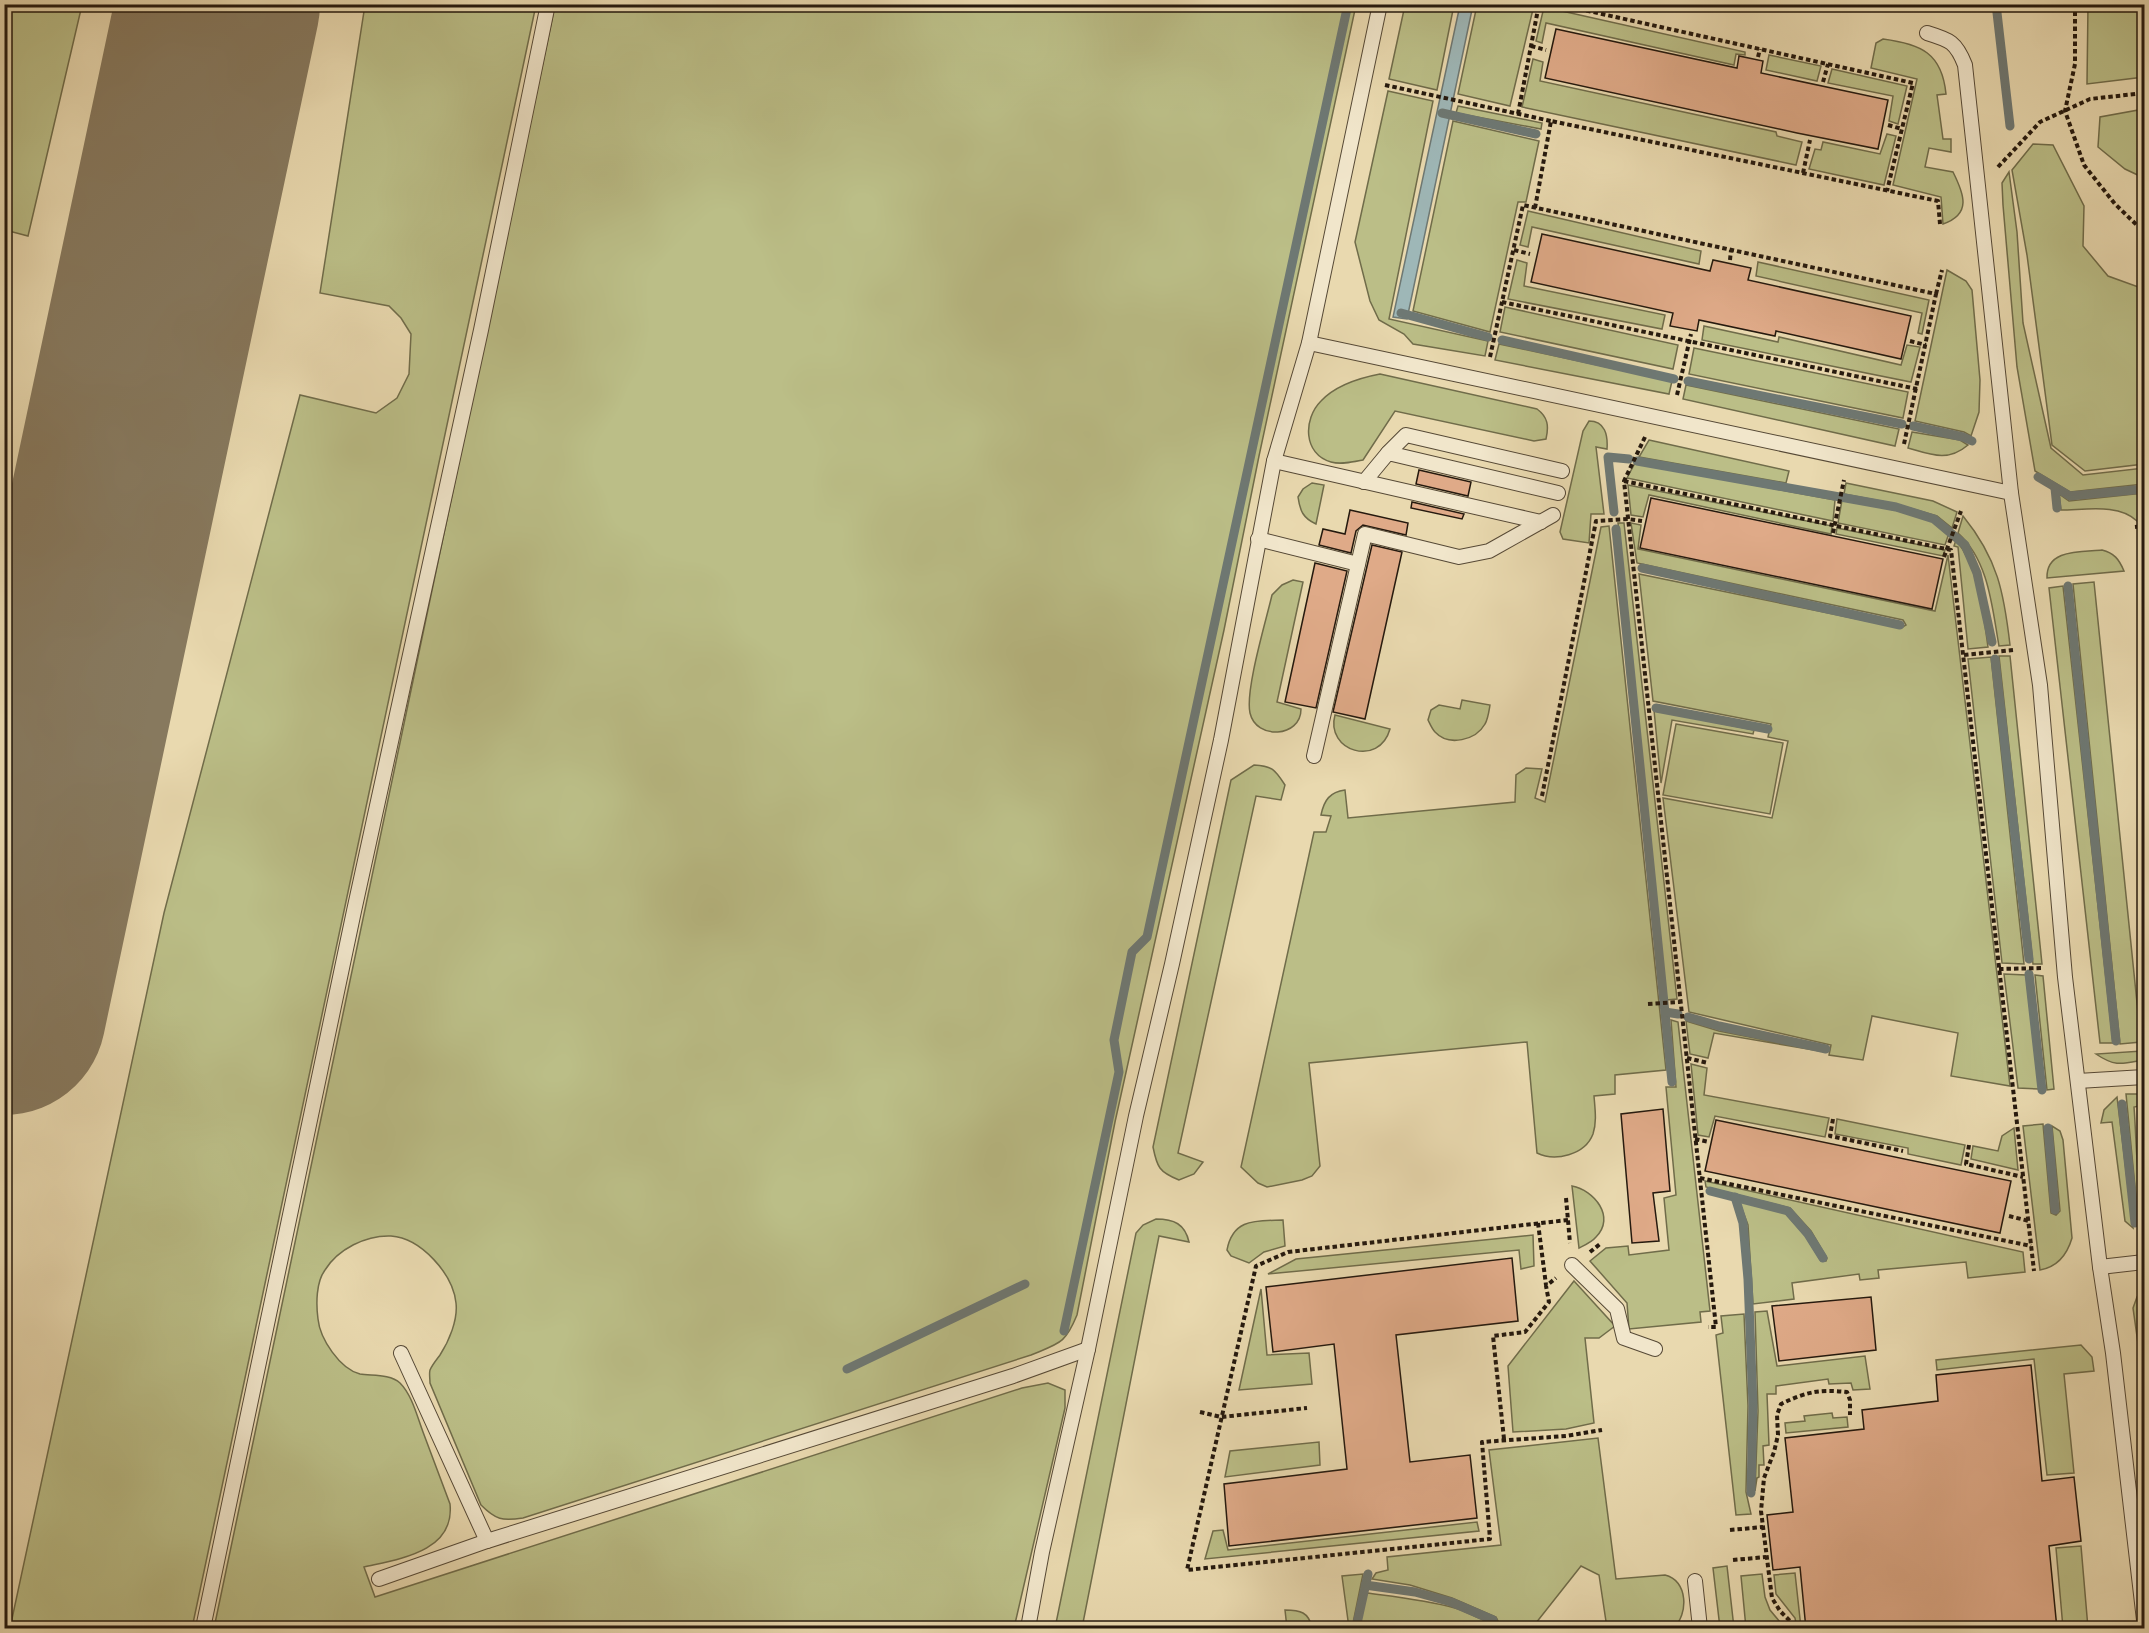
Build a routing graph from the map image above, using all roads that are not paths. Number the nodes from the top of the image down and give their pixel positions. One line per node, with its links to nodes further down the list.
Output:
1 (548, 4): 26 (lane)
2 (1380, 4): 4 (lane)
3 (1927, 33): 10 (lane)
4 (1309, 343): 6 (lane); 10 (lane)
5 (1388, 453): 7 (lane); 8 (lane); 9 (lane)
6 (1274, 461): 8 (lane); 11 (lane)
7 (1562, 471)
8 (1364, 482): 12 (lane)
9 (1558, 493)
10 (2011, 493): 15 (lane)
11 (1258, 538): 12 (lane); 19 (lane)
12 (1358, 564): 13 (lane)
13 (1314, 756)
14 (2145, 1077): 15 (lane)
15 (2078, 1081): 18 (lane)
16 (2145, 1262): 18 (lane)
17 (1572, 1265): 20 (lane)
18 (2100, 1267): 25 (lane)
19 (1088, 1349): 22 (lane); 27 (lane)
20 (1655, 1349)
21 (401, 1353): 22 (lane)
22 (486, 1541): 23 (lane)
23 (379, 1579)
24 (1695, 1581): 28 (lane)
25 (2145, 1620)
26 (203, 1629)
27 (1028, 1629)
28 (1700, 1629)

